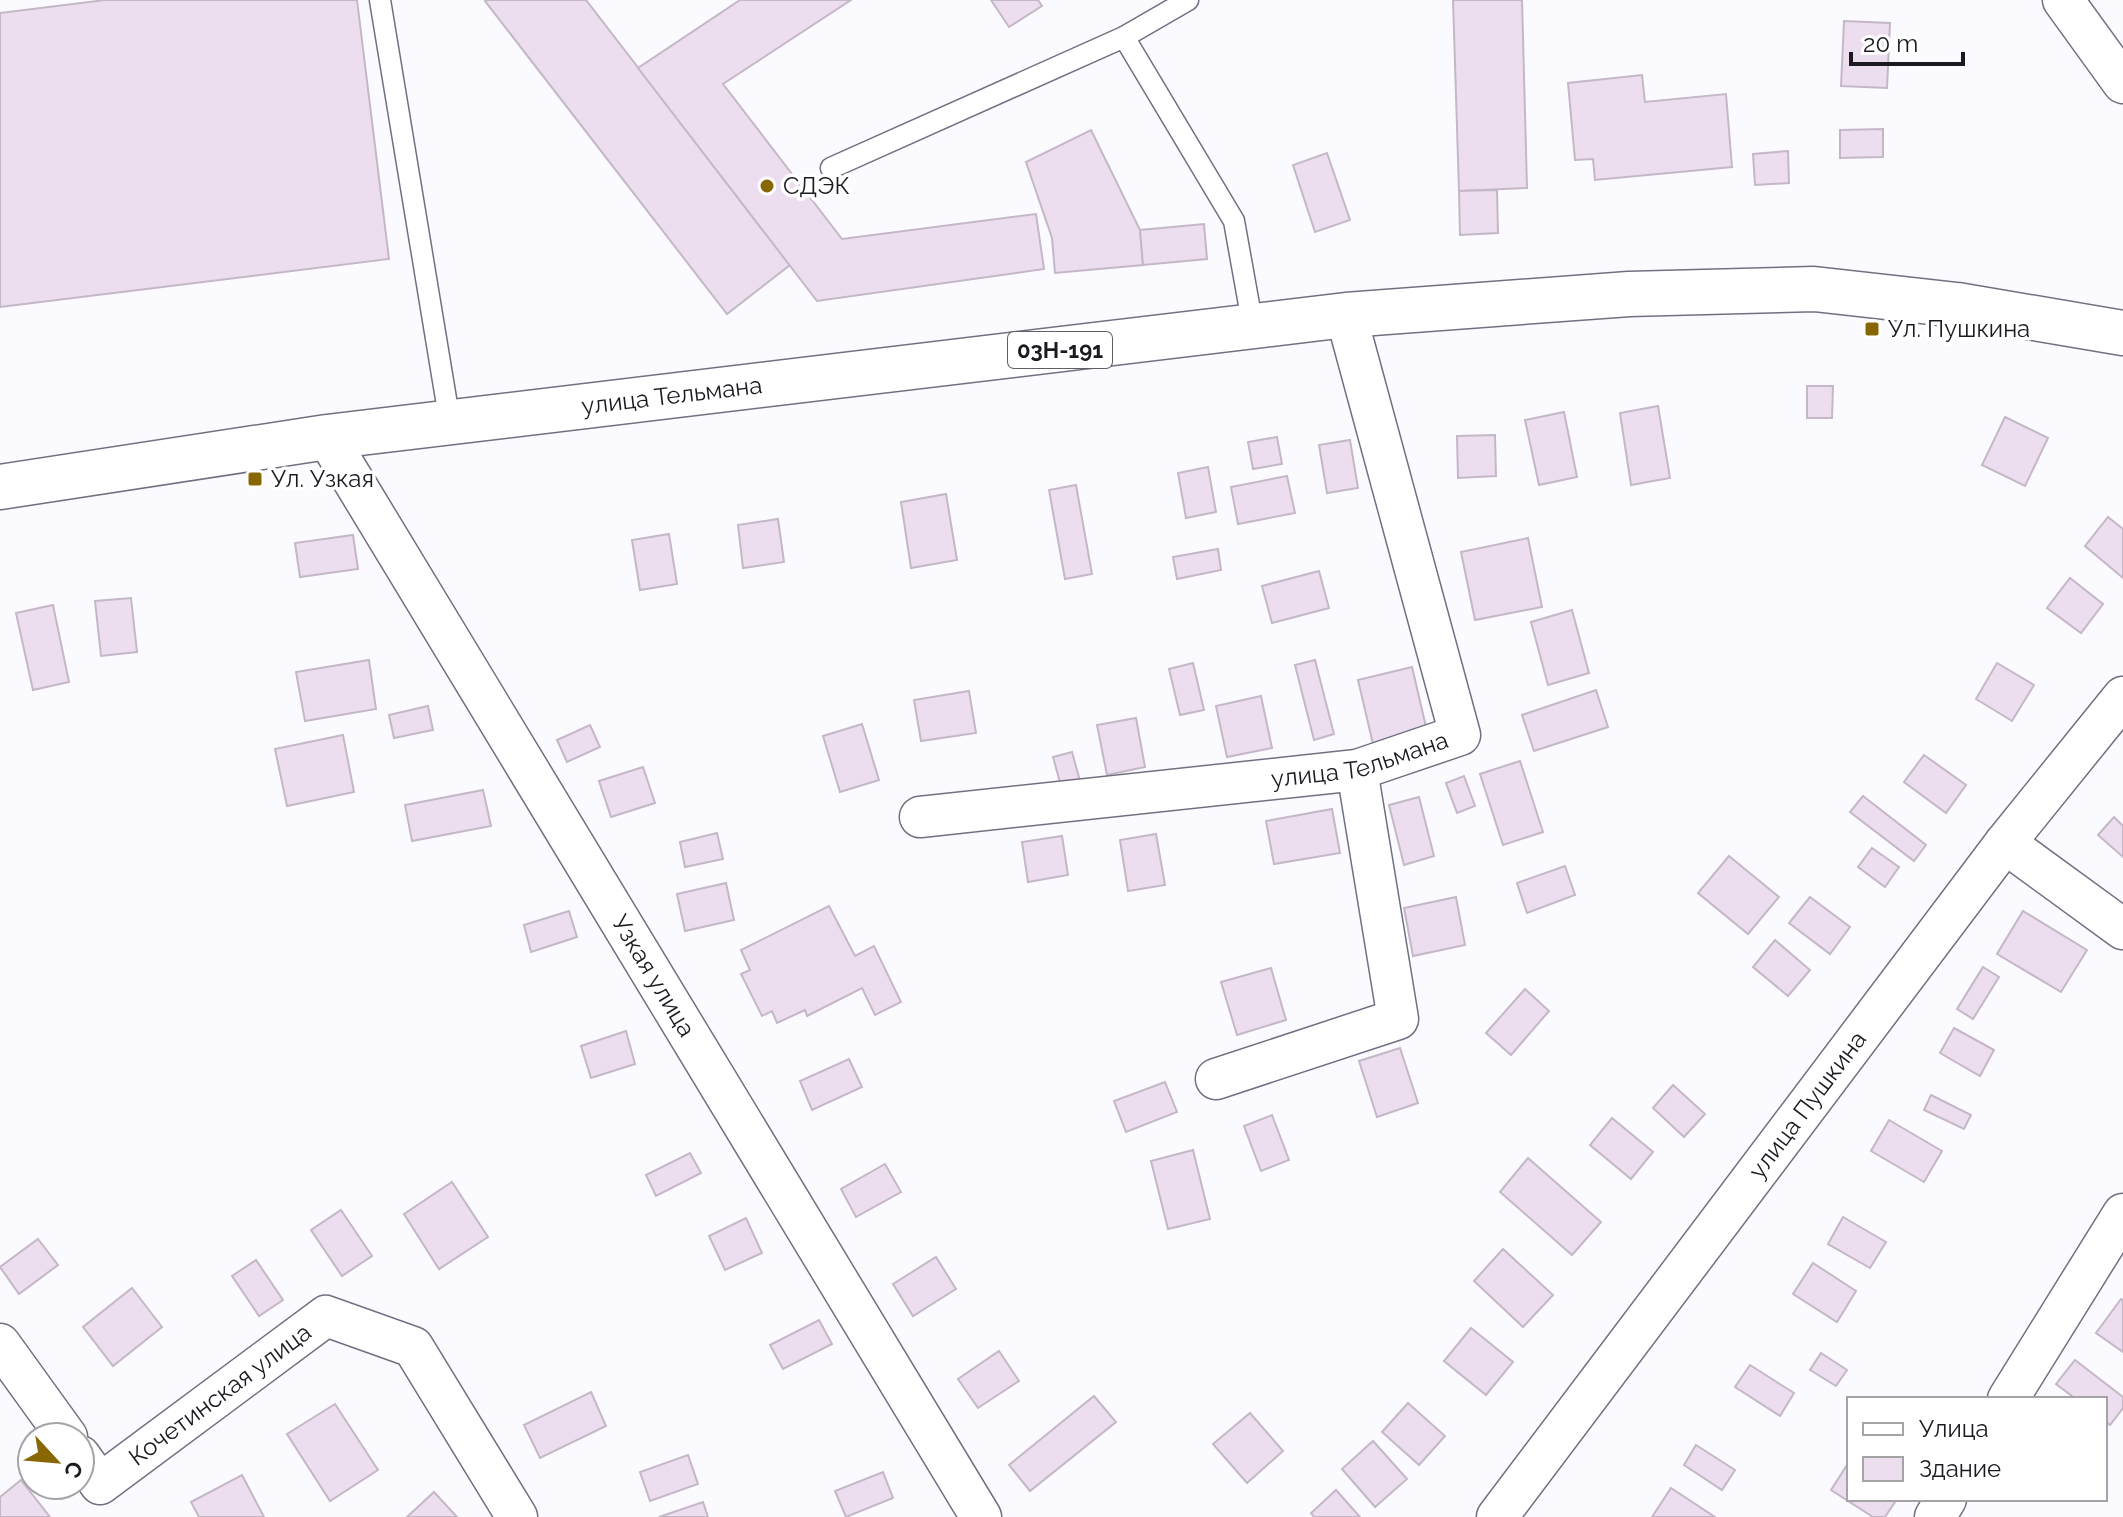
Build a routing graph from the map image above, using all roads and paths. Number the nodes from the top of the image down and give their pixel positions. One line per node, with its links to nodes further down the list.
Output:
1 (380, 0): 10 (lane)
2 (1188, 0): 4 (lane)
3 (2063, 0): 5 (street)
4 (1124, 37): 6 (lane); 8 (lane)
5 (2123, 83)
6 (831, 168)
7 (1346, 315): 8 (main road, улица Тельмана / 03Н-191); 9 (main road, улица Тельмана / 03Н-191); 14 (street, улица Тельмана)
8 (1253, 327): 10 (main road, улица Тельмана / 03Н-191)
9 (2123, 333)
10 (450, 423): 11 (main road, улица Тельмана / 03Н-191)
11 (327, 437): 12 (main road, улица Тельмана / 03Н-191); 24 (street, Узкая улица)
12 (0, 487)
13 (2123, 697): 16 (street, улица Пушкина)
14 (1357, 770): 15 (street, улица Тельмана); 18 (street)
15 (920, 817)
16 (2005, 843): 17 (street); 26 (street, улица Пушкина)
17 (2123, 929)
18 (1216, 1079)
19 (2123, 1214): 21 (street)
20 (0, 1344): 22 (street)
21 (2009, 1397)
22 (55, 1421)
23 (96, 1478): 25 (street, Кочетинская улица)
24 (978, 1516)
25 (517, 1517)
26 (1497, 1517)

